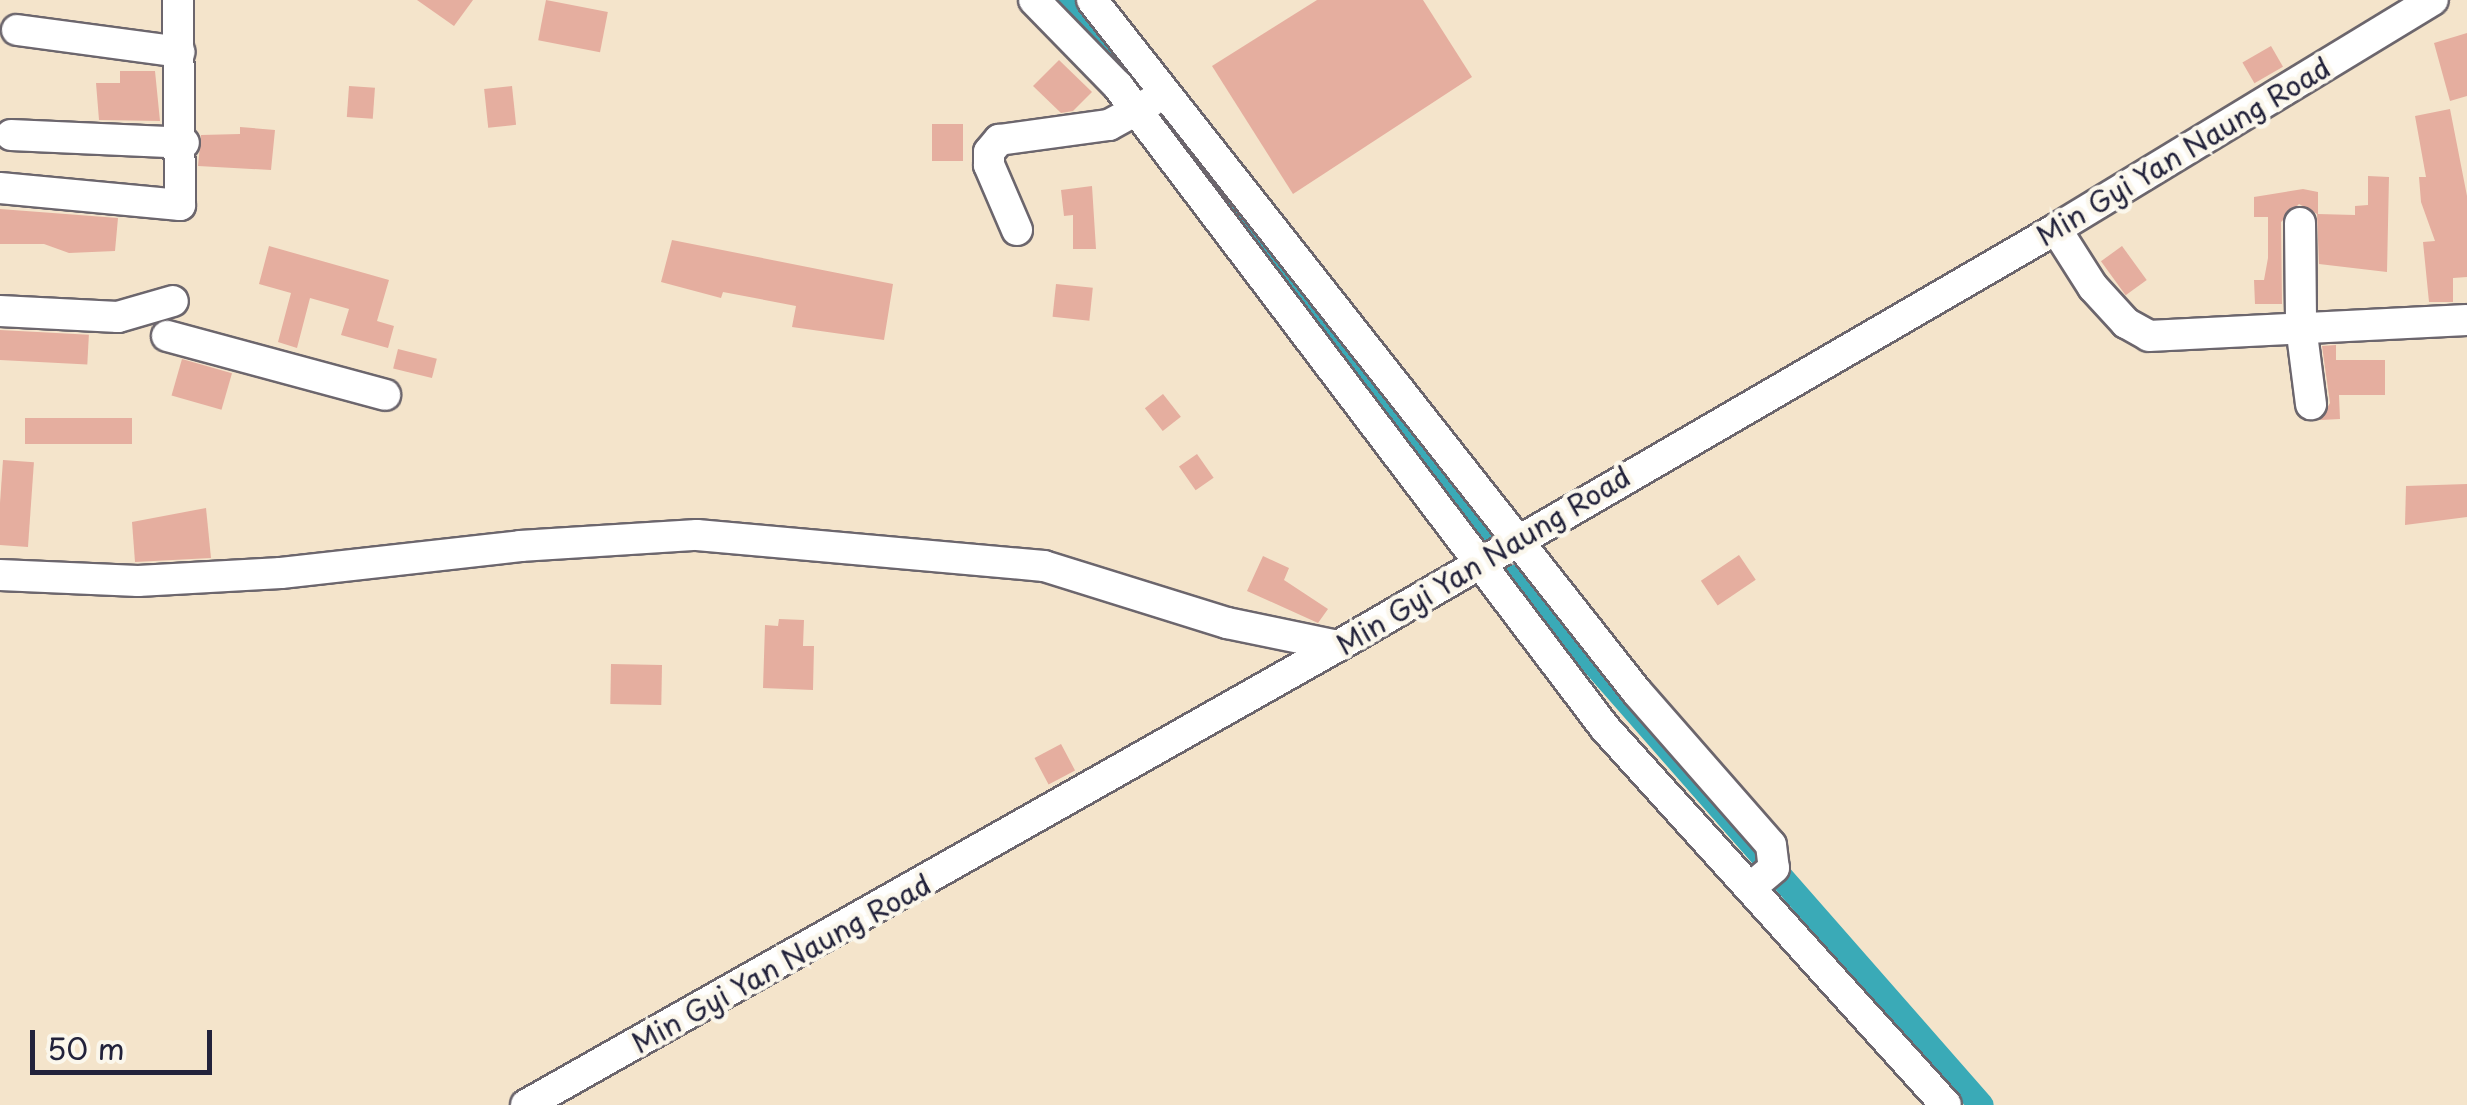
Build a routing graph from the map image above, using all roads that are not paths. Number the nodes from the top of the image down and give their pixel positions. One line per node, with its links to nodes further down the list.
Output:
1 (178, 0): 6 (street)
2 (1034, 0): 7 (street)
3 (1092, 0): 7 (street)
4 (2433, 0): 12 (street, Min Gyi Yan Naung Road)
5 (18, 30): 6 (street)
6 (180, 52): 9 (street)
7 (1149, 103): 13 (street); 21 (street); 21 (street)
8 (11, 134): 9 (street)
9 (184, 143): 10 (street)
10 (0, 188)
11 (2300, 223): 17 (street)
12 (2056, 228): 17 (street); 21 (street, Min Gyi Yan Naung Road)
13 (1017, 230)
14 (173, 301): 15 (street)
15 (0, 311)
16 (2467, 320): 17 (street)
17 (2301, 326): 20 (street)
18 (167, 336): 19 (street)
19 (385, 395)
20 (2311, 404)
21 (1496, 550): 23 (street, Min Gyi Yan Naung Road); 24 (street); 24 (street)
22 (0, 574): 23 (street)
23 (1338, 646): 25 (street, Min Gyi Yan Naung Road)
24 (1763, 877): 26 (street)
25 (526, 1105)
26 (1946, 1105)

